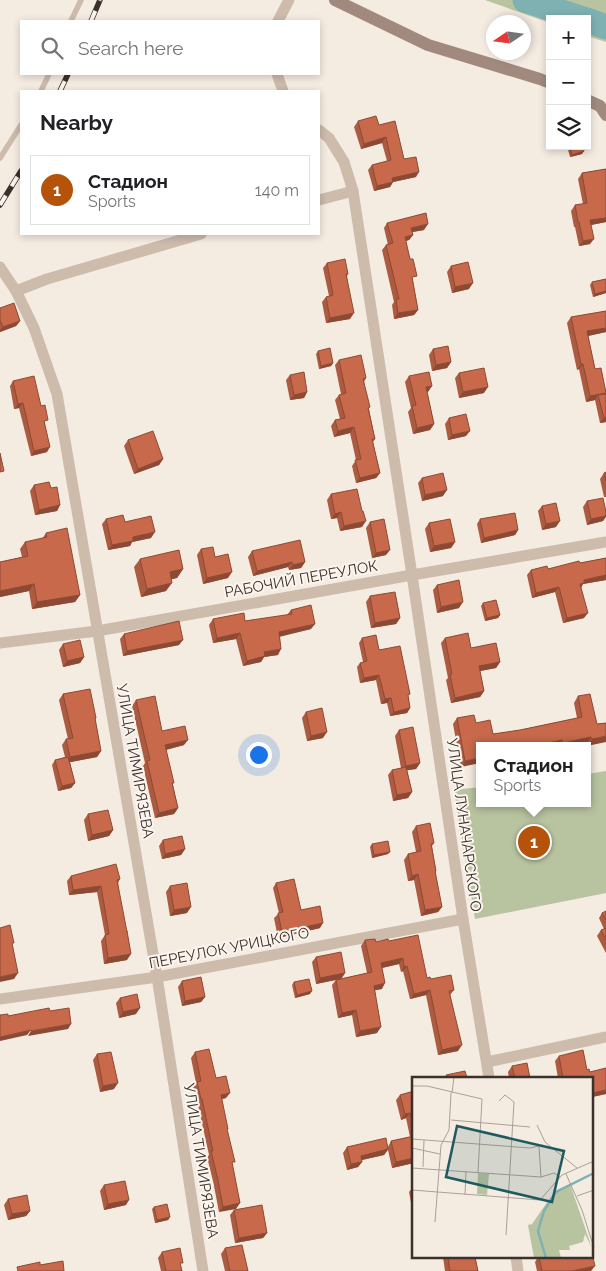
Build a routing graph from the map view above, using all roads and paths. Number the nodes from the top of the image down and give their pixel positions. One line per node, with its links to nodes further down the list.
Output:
1 (81, 0): 4 (lane)
2 (289, 0): 5 (street)
3 (336, 0): 8 (main road)
4 (72, 20)
5 (279, 20)
6 (49, 75): 9 (lane)
7 (277, 75): 10 (street)
8 (546, 81)
9 (41, 90)
10 (283, 90)
11 (591, 102): 12 (main road)
12 (606, 115)
13 (20, 127): 15 (lane)
14 (320, 131): 16 (street, УЛИЦА ЛУНАЧАРСКОГО)
15 (0, 158)
16 (353, 190): 17 (street); 22 (street, УЛИЦА ЛУНАЧАРСКОГО)
17 (320, 200)
18 (198, 235): 20 (street)
19 (0, 267): 20 (street, УЛИЦА ТИМИРЯЗЕВА)
20 (16, 291): 23 (street, УЛИЦА ТИМИРЯЗЕВА)
21 (606, 542): 22 (street, РАБОЧИЙ ПЕРЕУЛОК)
22 (412, 575): 23 (street, РАБОЧИЙ ПЕРЕУЛОК); 25 (street, УЛИЦА ЛУНАЧАРСКОГО)
23 (98, 631): 24 (street, РАБОЧИЙ ПЕРЕУЛОК); 26 (street, УЛИЦА ТИМИРЯЗЕВА)
24 (0, 643)
25 (462, 919): 26 (street, ПЕРЕУЛОК УРИЦКОГО); 29 (street, УЛИЦА ЛУНАЧАРСКОГО)
26 (157, 977): 27 (street, ПЕРЕУЛОК УРИЦКОГО); 32 (street, УЛИЦА ТИМИРЯЗЕВА)
27 (0, 999)
28 (606, 1037): 29 (street)
29 (487, 1062): 30 (street, УЛИЦА ЛУНАЧАРСКОГО)
30 (489, 1077)
31 (516, 1258): 33 (street)
32 (203, 1271)
33 (518, 1271)

